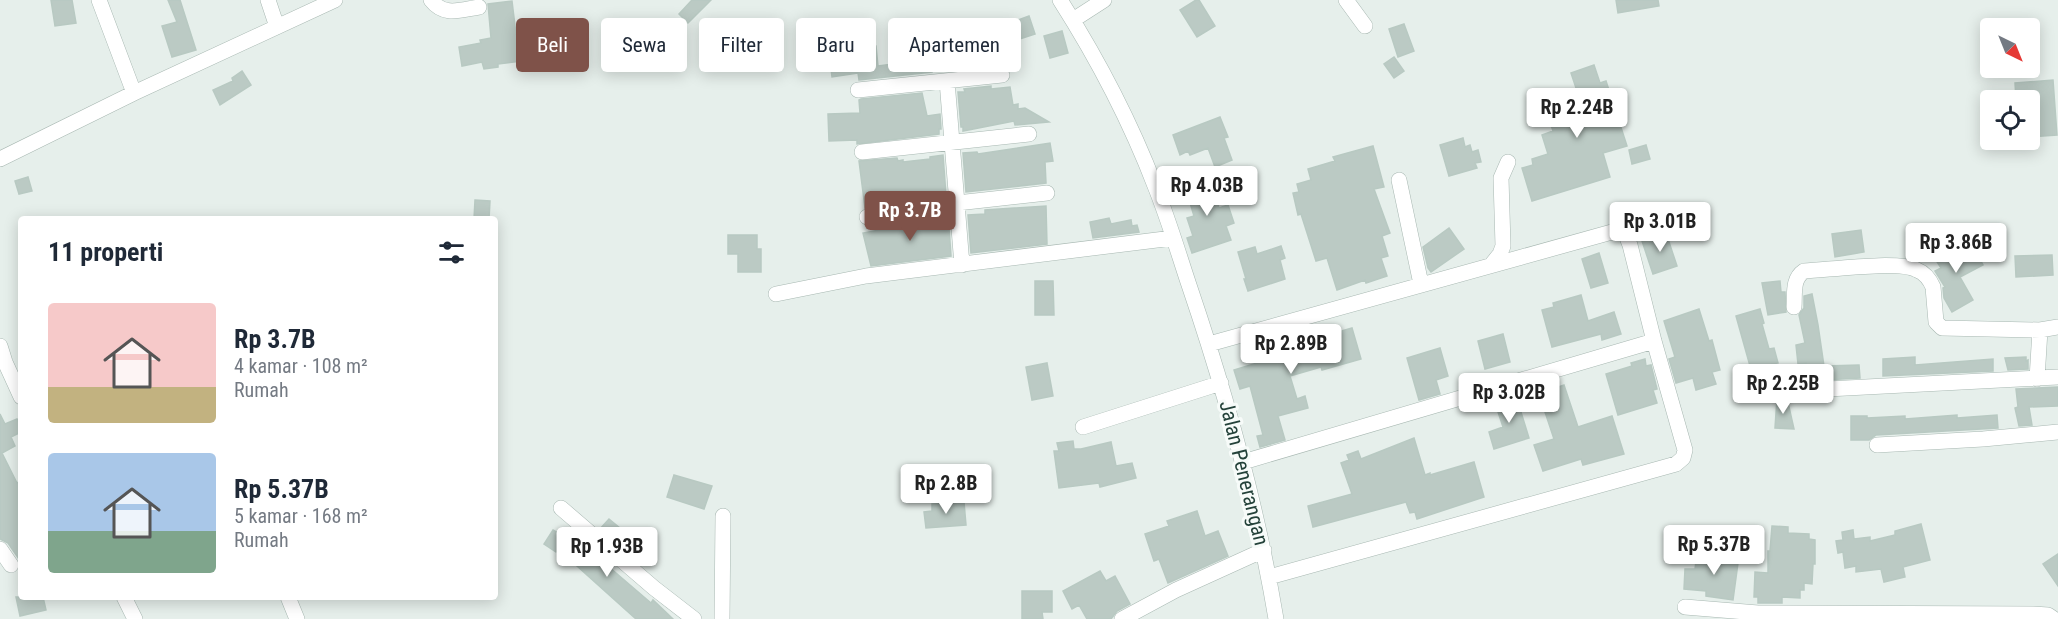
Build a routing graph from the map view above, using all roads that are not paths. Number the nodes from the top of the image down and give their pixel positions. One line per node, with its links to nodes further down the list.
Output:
1 (99, 0): 15 (street)
2 (268, 0): 11 (street)
3 (335, 0): 11 (street)
4 (431, 0): 8 (street)
5 (1060, 0): 9 (street, Jalan Penerangan)
6 (1104, 0): 9 (street)
7 (1346, 0): 10 (street)
8 (479, 7)
9 (1072, 20): 25 (street, Jalan Penerangan)
10 (1365, 26)
11 (277, 27): 15 (street)
12 (1002, 75): 13 (street)
13 (947, 81): 14 (street); 17 (street)
14 (858, 90)
15 (134, 93): 19 (street)
16 (1029, 134): 17 (street)
17 (951, 141): 18 (street); 23 (street)
18 (862, 152)
19 (0, 159)
20 (1508, 162): 26 (street)
21 (1399, 180): 28 (street)
22 (1047, 193): 23 (street)
23 (957, 203): 24 (street); 27 (street)
24 (867, 217)
25 (1173, 238): 27 (street); 34 (street, Jalan Penerangan)
26 (1492, 264): 28 (street); 33 (street)
27 (962, 265): 29 (street)
28 (1422, 284): 34 (street)
29 (776, 294)
30 (1794, 307): 32 (street)
31 (2058, 327): 32 (street)
32 (2040, 330): 37 (street)
33 (1654, 341): 44 (street); 50 (street)
34 (1209, 344): 38 (street, Jalan Penerangan)
35 (0, 345): 39 (street)
36 (2058, 377): 37 (street)
37 (2037, 379): 40 (street)
38 (1221, 383): 41 (street); 44 (street, Jalan Penerangan)
39 (18, 390)
40 (1808, 390)
41 (1083, 427)
42 (2058, 432): 43 (street)
43 (1877, 445)
44 (1243, 462): 48 (street, Jalan Penerangan)
45 (561, 508): 57 (street)
46 (723, 516): 58 (street)
47 (0, 549): 49 (street)
48 (1263, 550): 50 (street, Jalan Penerangan); 59 (street)
49 (11, 566)
50 (1269, 577): 60 (street, Jalan Penerangan)
51 (126, 600): 55 (street)
52 (289, 600): 56 (street)
53 (1685, 607): 54 (street)
54 (1878, 617): 61 (street)
55 (135, 619)
56 (297, 619)
57 (694, 619)
58 (722, 619)
59 (1122, 619)
60 (1276, 619)
61 (2054, 619)

